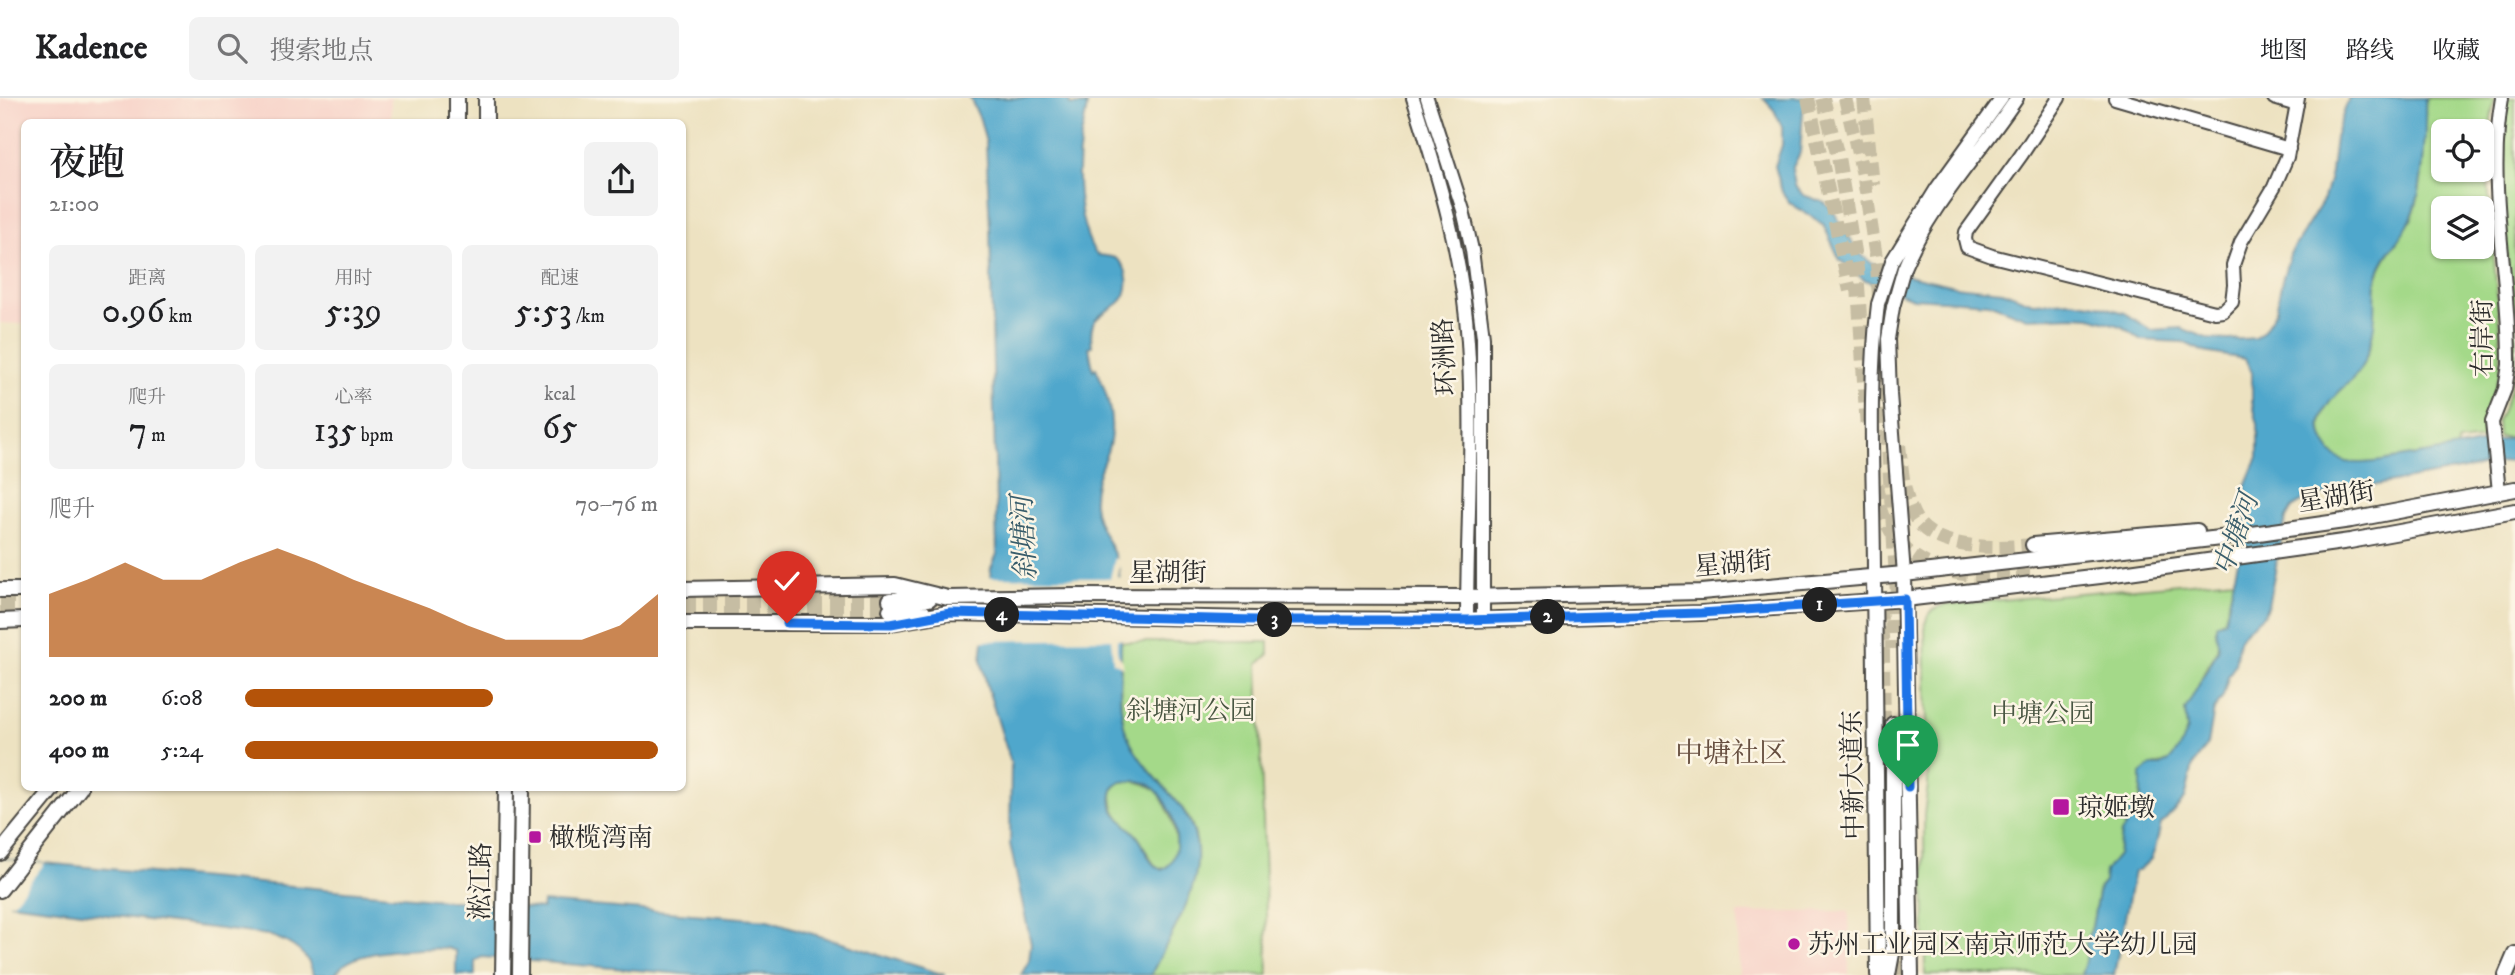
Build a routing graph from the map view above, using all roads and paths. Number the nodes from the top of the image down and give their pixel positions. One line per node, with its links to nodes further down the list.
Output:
1 (457, 98): 12 (main road)
2 (486, 98): 13 (main road)
3 (1413, 98): 28 (street, 环洲路)
4 (1427, 98): 27 (street, 环洲路)
5 (2002, 98): 22 (street, bridge)
6 (2017, 98): 21 (street, bridge)
7 (2059, 98): 14 (street)
8 (2115, 98): 14 (street)
9 (2274, 98): 11 (street)
10 (2502, 98): 16 (street, 右岸街)
11 (2297, 101): 14 (street)
12 (457, 119)
13 (486, 119)
14 (2288, 149)
15 (2515, 489): 16 (main road, 星湖街)
16 (2499, 492): 18 (main road, 星湖街)
17 (2515, 511): 20 (main road, 星湖街)
18 (2234, 536): 19 (main road); 21 (main road, 星湖街)
19 (2033, 545)
20 (2231, 557): 23 (main road); 29 (main road, 星湖街)
21 (1904, 574): 22 (main road, 星湖街); 29 (main road)
22 (1874, 575): 27 (main road, 星湖街); 30 (main road, 中新大道东)
23 (2035, 575)
24 (686, 589): 32 (main road, 星湖街)
25 (0, 590): 26 (main road)
26 (21, 590)
27 (1483, 596): 28 (main road, 星湖街); 33 (street, 环洲路)
28 (1467, 597): 32 (main road, 星湖街); 35 (street, 环洲路)
29 (1905, 599): 30 (main road, 星湖街); 50 (main road)
30 (1874, 602): 33 (main road, 星湖街); 48 (main road, 中新大道东)
31 (890, 605): 32 (main road, 星湖街)
32 (949, 606): 35 (main road, 星湖街); 37 (main road, 星湖街)
33 (1483, 619): 35 (main road, 星湖街)
34 (21, 620): 36 (main road)
35 (1467, 620)
36 (0, 621)
37 (686, 623)
38 (1893, 724): 49 (main road)
39 (51, 791): 43 (main road)
40 (78, 791): 44 (main road)
41 (506, 791): 47 (main road, 淞江路)
42 (522, 791): 46 (main road, 淞江路)
43 (0, 853)
44 (0, 890)
45 (2515, 954): 51 (main road)
46 (520, 972)
47 (503, 973)
48 (1878, 975)
49 (1888, 975)
50 (1911, 975)
51 (2506, 975)

